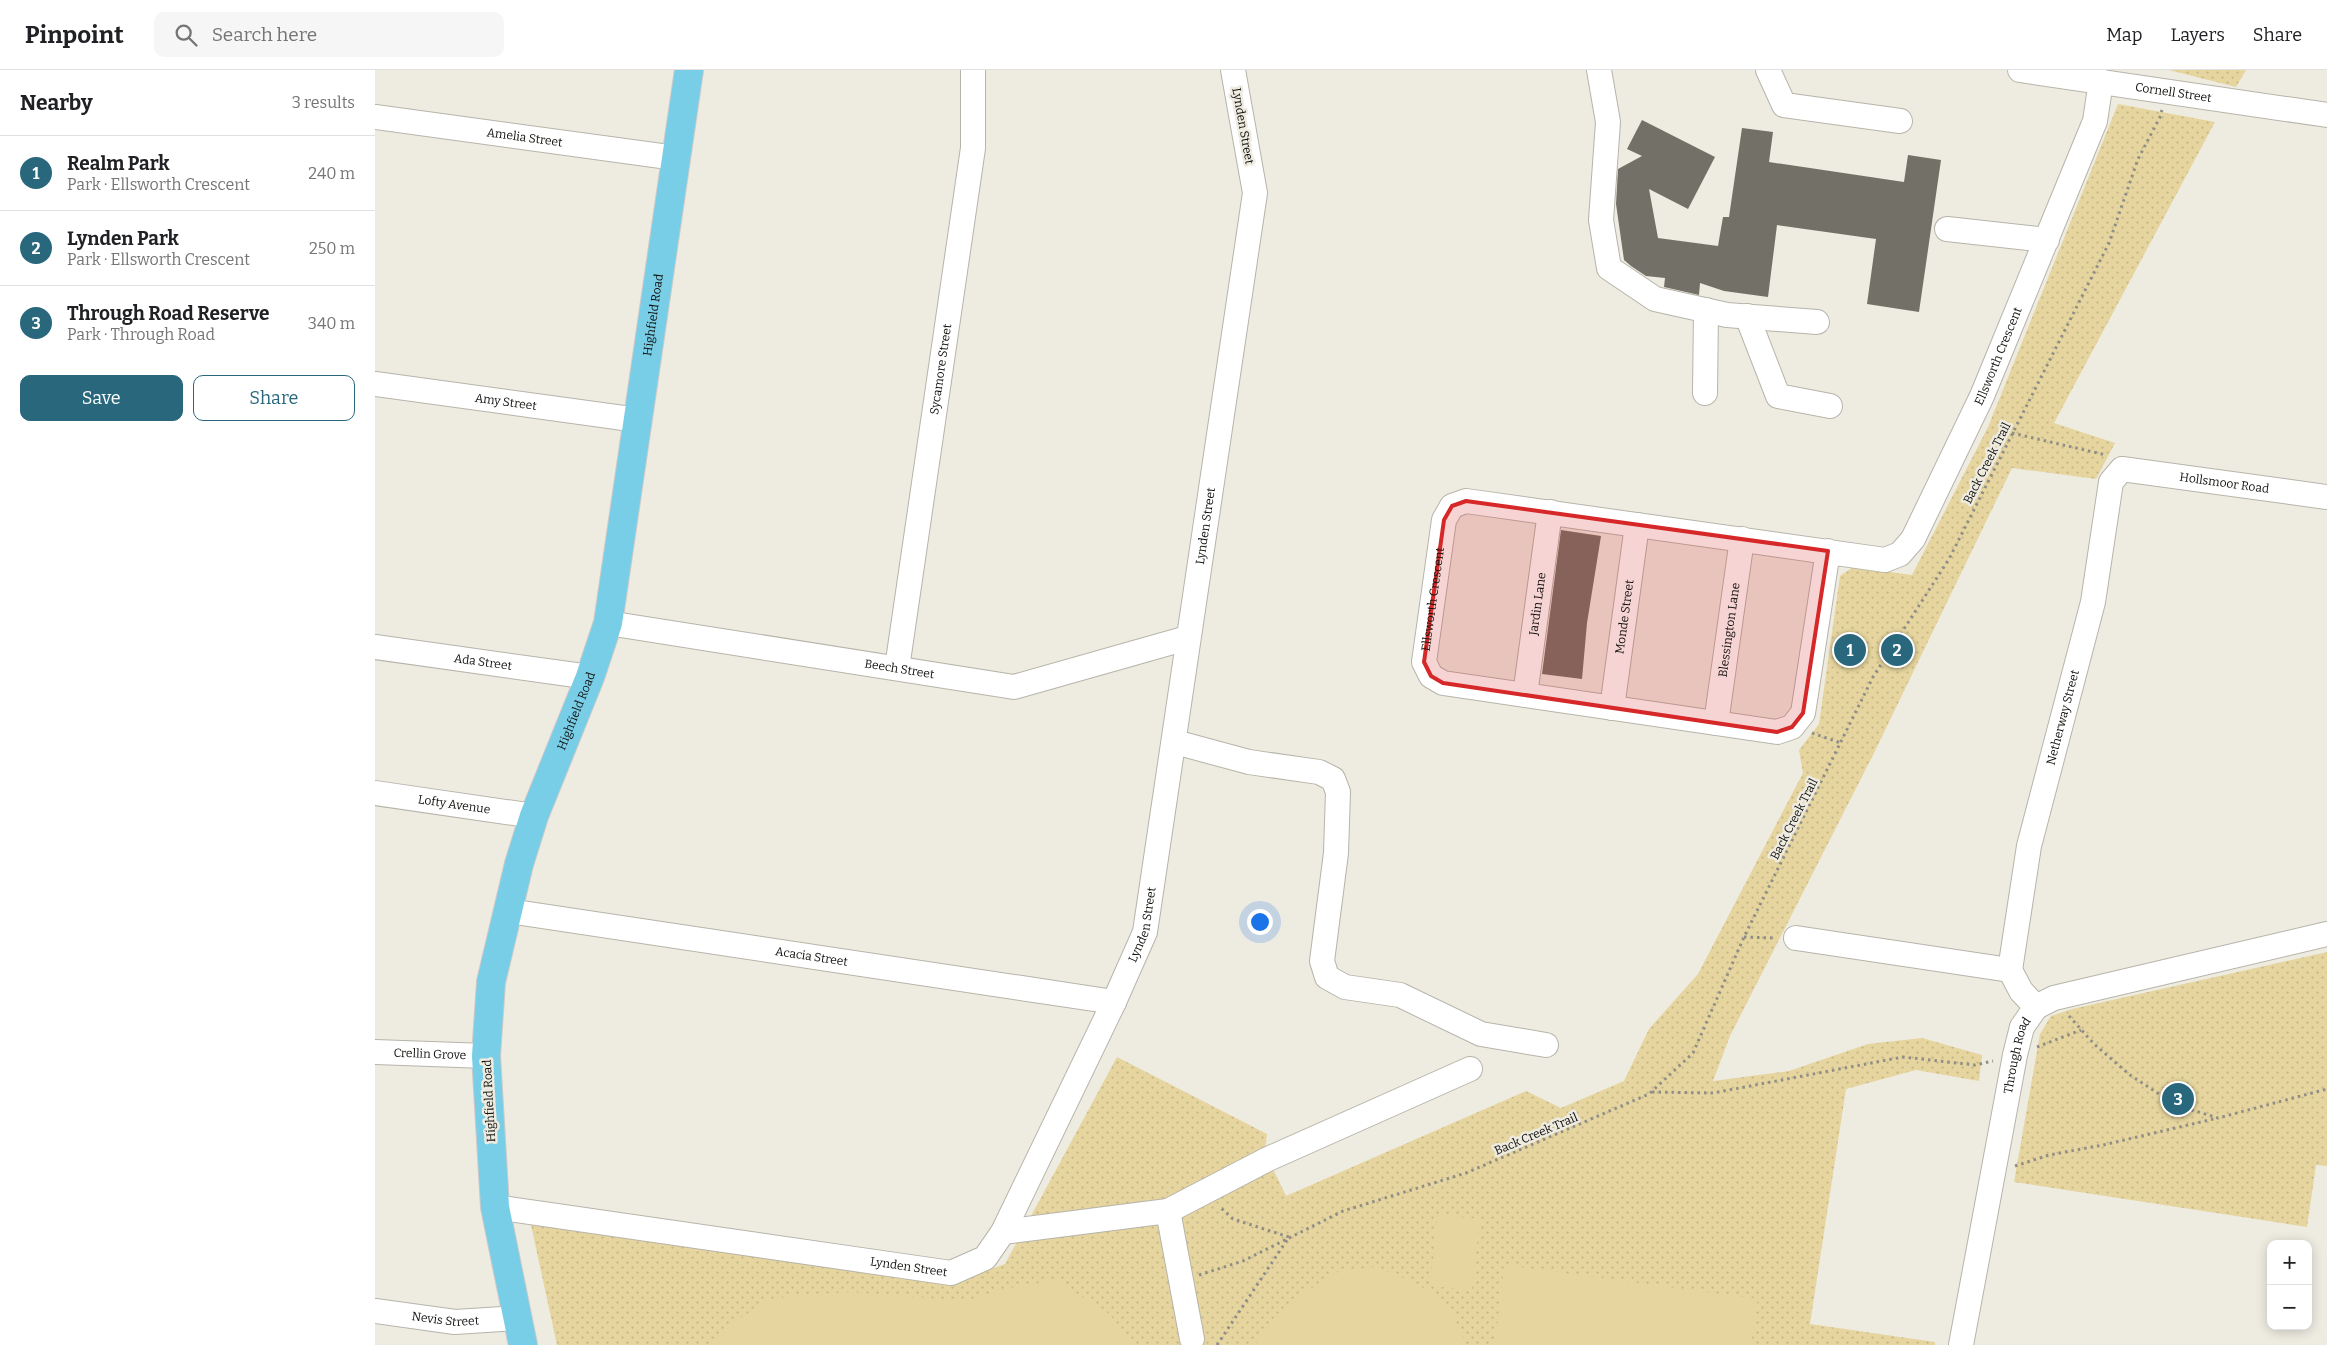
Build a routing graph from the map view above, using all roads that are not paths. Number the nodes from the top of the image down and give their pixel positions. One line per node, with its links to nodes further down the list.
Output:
1 (689, 70): 11 (main road, Highfield Road)
2 (973, 70): 30 (street, Sycamore Street)
3 (1233, 70): 28 (street, Lynden Street)
4 (1599, 70): 14 (street)
5 (1768, 70): 10 (street)
6 (2020, 70): 7 (street, Cornell Street)
7 (2101, 81): 8 (street, Cornell Street); 13 (street, Ellsworth Crescent)
8 (2327, 115)
9 (375, 117): 11 (street, Amelia Street)
10 (1900, 121)
11 (676, 158): 20 (main road, Highfield Road)
12 (1947, 229): 13 (street)
13 (2047, 240): 26 (street, Ellsworth Crescent)
14 (1707, 310): 15 (street); 18 (street)
15 (1747, 316): 16 (street); 19 (street)
16 (1817, 322)
17 (375, 384): 20 (street, Amy Street)
18 (1705, 393)
19 (1830, 406)
20 (638, 420): 27 (main road, Highfield Road)
21 (2128, 470): 22 (street, Hollsmoor Road); 41 (street, Netherway Street)
22 (2327, 497)
23 (1550, 512): 24 (street, Ellsworth Crescent); 32 (street, Jardin Lane); 32 (street, Ellsworth Crescent)
24 (1637, 525): 25 (street, Ellsworth Crescent); 33 (street, Monde Street)
25 (1743, 539): 26 (street, Ellsworth Crescent); 34 (street, Blessington Lane)
26 (1828, 551): 34 (street, Ellsworth Crescent)
27 (608, 623): 30 (street, Beech Street); 31 (main road, Highfield Road)
28 (1187, 638): 30 (street, Beech Street); 35 (street, Lynden Street)
29 (375, 647): 31 (street, Ada Street)
30 (897, 668)
31 (590, 677): 37 (main road, Highfield Road)
32 (1525, 695): 33 (street, Ellsworth Crescent)
33 (1612, 708): 34 (street, Ellsworth Crescent)
34 (1716, 723)
35 (1175, 742): 42 (street, Lynden Street); 44 (street)
36 (375, 793): 37 (street, Lofty Avenue)
37 (534, 816): 38 (main road, Highfield Road)
38 (509, 910): 42 (street, Acacia Street); 46 (main road, Highfield Road)
39 (2327, 934): 43 (street)
40 (1796, 938): 41 (street)
41 (2010, 970): 43 (street)
42 (1114, 1002): 50 (street, Lynden Street)
43 (2045, 1002): 55 (street, Through Road)
44 (1546, 1045)
45 (375, 1052): 46 (street, Crellin Grove)
46 (486, 1056): 48 (main road, Highfield Road)
47 (1470, 1069): 49 (street)
48 (495, 1207): 50 (street, Lynden Street); 52 (main road, Highfield Road)
49 (1168, 1211): 50 (street); 53 (street)
50 (1003, 1232)
51 (375, 1311): 52 (street, Nevis Street)
52 (517, 1318): 54 (main road, Highfield Road)
53 (1192, 1339)
54 (523, 1345)
55 (1961, 1345)

